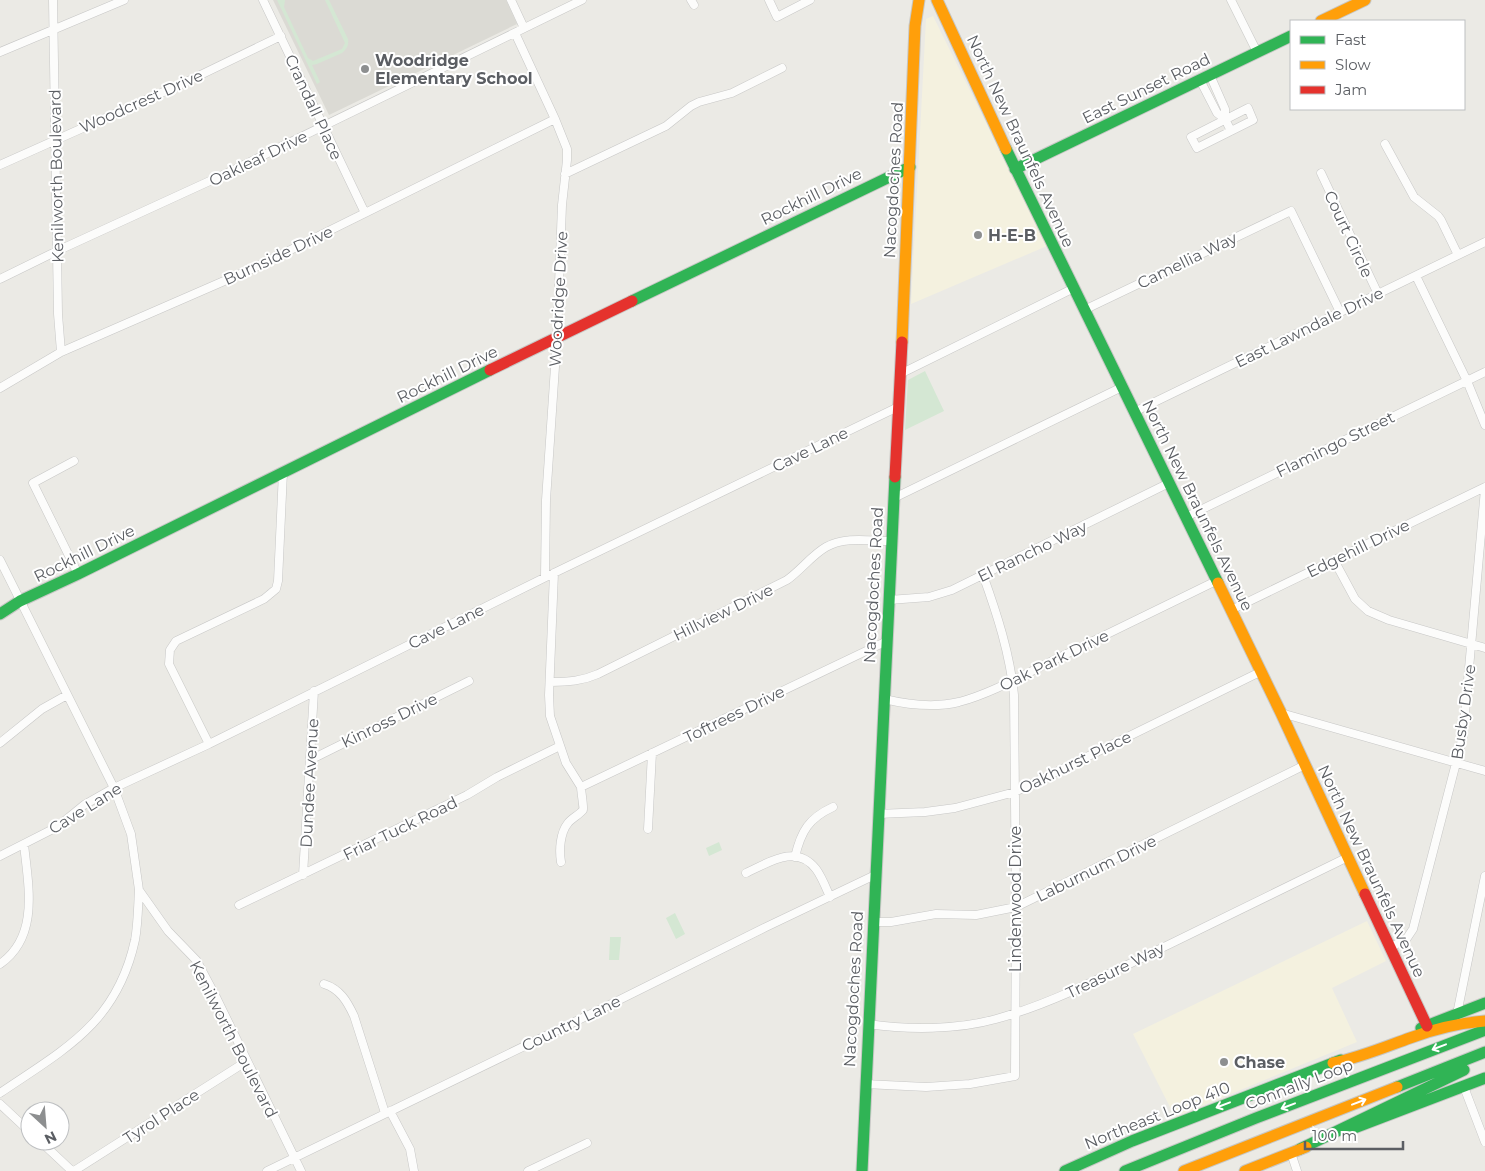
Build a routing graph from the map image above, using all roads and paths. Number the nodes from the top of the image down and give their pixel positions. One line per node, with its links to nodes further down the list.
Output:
1 (53, 0): 14 (street, Kenilworth Boulevard)
2 (124, 0): 14 (street)
3 (263, 0): 16 (street, Crandall Place)
4 (511, 0): 13 (street)
5 (582, 0): 13 (street)
6 (769, 0): 7 (street)
7 (810, 0)
8 (919, 0): 33 (main road, Nacogdoches Road)
9 (937, 0): 34 (main road, North New Braunfels Avenue)
10 (1231, 0): 19 (street)
11 (1363, 0): 12 (main road)
12 (1323, 20)
13 (524, 28): 15 (street, Oakleaf Drive)
14 (54, 30): 18 (street); 29 (street, Kenilworth Boulevard)
15 (515, 33): 24 (street, Woodridge Drive); 26 (street, Oakleaf Drive)
16 (280, 36): 26 (street, Crandall Place); 29 (street, Woodcrest Drive)
17 (1290, 36): 19 (main road, East Sunset Road)
18 (0, 52)
19 (1257, 52): 21 (main road, East Sunset Road)
20 (782, 68): 36 (street)
21 (1205, 77): 22 (street); 23 (street); 34 (main road, East Sunset Road)
22 (1221, 100): 23 (street); 25 (street)
23 (1212, 104): 25 (street)
24 (555, 119): 36 (street, Woodridge Drive); 37 (street, Burnside Drive)
25 (1225, 119): 27 (street); 28 (street); 28 (street)
26 (323, 126): 37 (street, Crandall Place); 39 (street, Oakleaf Drive)
27 (1205, 130): 30 (street); 30 (street)
28 (1231, 131): 30 (street)
29 (55, 140): 32 (street, Woodcrest Drive); 39 (street, Kenilworth Boulevard)
30 (1211, 141)
31 (1385, 144): 40 (street)
32 (0, 165)
33 (910, 167): 47 (main road, Rockhill Drive); 50 (main road, Nacogdoches Road)
34 (1015, 170): 43 (main road, North New Braunfels Avenue)
35 (1321, 173): 44 (street, Court Circle)
36 (565, 174): 47 (street, Woodridge Drive)
37 (365, 213): 48 (street, Burnside Drive)
38 (1485, 242): 40 (street, East Lawndale Drive)
39 (57, 251): 42 (street, Oakleaf Drive); 48 (street, Kenilworth Boulevard)
40 (1458, 255): 41 (street, East Lawndale Drive)
41 (1416, 276): 44 (street, East Lawndale Drive); 51 (street)
42 (0, 279)
43 (1074, 288): 45 (main road, North New Braunfels Avenue); 50 (street)
44 (1378, 294): 46 (street, East Lawndale Drive)
45 (1084, 310): 46 (street, Camellia Way); 52 (main road, North New Braunfels Avenue)
46 (1340, 312): 55 (street, East Lawndale Drive)
47 (557, 337): 58 (main road, Rockhill Drive); 69 (street, Woodridge Drive)
48 (61, 352): 53 (street, Burnside Drive)
49 (1485, 372): 51 (street, Flamingo Street)
50 (900, 374): 54 (main road, Nacogdoches Road)
51 (1466, 381): 56 (street); 62 (street, Flamingo Street)
52 (1122, 387): 55 (main road, North New Braunfels Avenue); 61 (street)
53 (0, 388)
54 (898, 407): 61 (main road, Nacogdoches Road); 66 (street, Cave Lane)
55 (1134, 412): 59 (main road, North New Braunfels Avenue)
56 (1485, 425)
57 (74, 461): 67 (street)
58 (283, 472): 67 (main road, Rockhill Drive); 87 (street)
59 (1169, 484): 62 (main road, North New Braunfels Avenue); 68 (street, El Rancho Way)
60 (1485, 488): 65 (street, Edgehill Drive); 76 (street, Busby Drive)
61 (894, 498): 63 (main road, Nacogdoches Road)
62 (1186, 516): 70 (main road, North New Braunfels Avenue)
63 (892, 541): 71 (main road, Nacogdoches Road); 81 (street, Hillview Drive)
64 (0, 560): 72 (street, Kenilworth Boulevard)
65 (1334, 560): 73 (street, Edgehill Drive); 76 (street)
66 (554, 573): 69 (street, Cave Lane); 81 (street)
67 (78, 574): 72 (main road, Rockhill Drive)
68 (983, 575): 71 (street, El Rancho Way); 79 (street, Lindenwood Drive)
69 (546, 577): 82 (street, Cave Lane)
70 (1216, 581): 73 (main road, North New Braunfels Avenue); 79 (street, Oak Park Drive)
71 (889, 600): 75 (main road, Nacogdoches Road)
72 (20, 601): 74 (main road, Rockhill Drive); 83 (street, Kenilworth Boulevard)
73 (1231, 610): 78 (main road, North New Braunfels Avenue)
74 (0, 614)
75 (887, 641): 84 (main road, Nacogdoches Road); 89 (street, Toftrees Drive)
76 (1472, 644): 77 (street); 91 (street, Busby Drive)
77 (1485, 648)
78 (1260, 672): 85 (main road, North New Braunfels Avenue); 96 (street, Oakhurst Place)
79 (1012, 680): 84 (street, Oak Park Drive); 96 (street, Lindenwood Drive)
80 (469, 681): 90 (street, Kinross Drive)
81 (551, 682): 88 (street)
82 (314, 692): 87 (street, Cave Lane); 90 (street, Dundee Avenue)
83 (68, 695): 86 (street); 95 (street, Kenilworth Boulevard)
84 (884, 699): 98 (main road, Nacogdoches Road)
85 (1281, 713): 91 (street); 92 (main road, North New Braunfels Avenue)
86 (0, 743)
87 (208, 744): 95 (street, Cave Lane)
88 (560, 746): 94 (street); 106 (street, Friar Tuck Road)
89 (652, 753): 94 (street, Toftrees Drive); 99 (street)
90 (310, 760): 106 (street, Dundee Avenue)
91 (1456, 763): 93 (street); 114 (street, Busby Drive)
92 (1305, 765): 103 (main road, North New Braunfels Avenue); 112 (street, Laburnum Drive)
93 (1485, 771)
94 (581, 786): 104 (street)
95 (114, 788): 100 (street, Cave Lane); 109 (street, Kenilworth Boulevard)
96 (1015, 792): 98 (street, Oakhurst Place); 112 (street, Lindenwood Drive)
97 (833, 807): 102 (street)
98 (878, 814): 107 (main road, Nacogdoches Road)
99 (648, 830)
100 (24, 844): 101 (street, Cave Lane); 115 (street)
101 (0, 856)
102 (795, 857): 105 (street); 110 (street)
103 (1348, 857): 114 (main road, North New Braunfels Avenue); 118 (street, Treasure Way)
104 (561, 862)
105 (746, 873)
106 (303, 875): 111 (street, Friar Tuck Road)
107 (875, 876): 110 (street, Country Lane); 113 (main road, Nacogdoches Road)
108 (1485, 876): 119 (street)
109 (139, 890): 126 (street, Kenilworth Boulevard); 131 (street)
110 (830, 897): 133 (street, Country Lane)
111 (239, 906)
112 (1016, 907): 113 (street, Laburnum Drive); 118 (street, Lindenwood Drive)
113 (873, 922): 121 (main road, Nacogdoches Road)
114 (1390, 948): 122 (main road, North New Braunfels Avenue)
115 (0, 964)
116 (324, 984): 133 (street)
117 (1485, 1004): 119 (main road, Northeast Loop 410)
118 (1015, 1013): 121 (street, Treasure Way); 129 (street, Lindenwood Drive)
119 (1457, 1014): 122 (main road, Northeast Loop 410)
120 (1485, 1021): 127 (main road)
121 (868, 1024): 129 (main road, Nacogdoches Road)
122 (1427, 1026): 127 (main road, Northeast Loop 410)
123 (1485, 1030): 147 (main road, Connally Loop, one-way to 147)
124 (1485, 1052): 148 (main road, one-way to 124)
125 (1485, 1059): 138 (main road)
126 (247, 1061): 139 (street, Kenilworth Boulevard); 140 (street, Tyrol Place)
127 (1333, 1063): 146 (main road, Northeast Loop 410, one-way to 146)
128 (1485, 1078): 130 (main road)
129 (865, 1084): 145 (main road, Nacogdoches Road)
130 (1464, 1086): 135 (street); 138 (main road)
131 (0, 1093)
132 (0, 1104): 134 (street)
133 (388, 1112): 139 (street, Country Lane); 143 (street)
134 (20, 1123)
135 (1485, 1142)
136 (587, 1143): 144 (street)
137 (51, 1151): 140 (street)
138 (1296, 1151): 149 (main road); 150 (street)
139 (294, 1157): 141 (street, Country Lane); 142 (street, Kenilworth Boulevard)
140 (73, 1171)
141 (267, 1171)
142 (301, 1171)
143 (414, 1171)
144 (528, 1171)
145 (862, 1171)
146 (1065, 1171)
147 (1125, 1171)
148 (1184, 1171)
149 (1245, 1171)
150 (1297, 1171)

